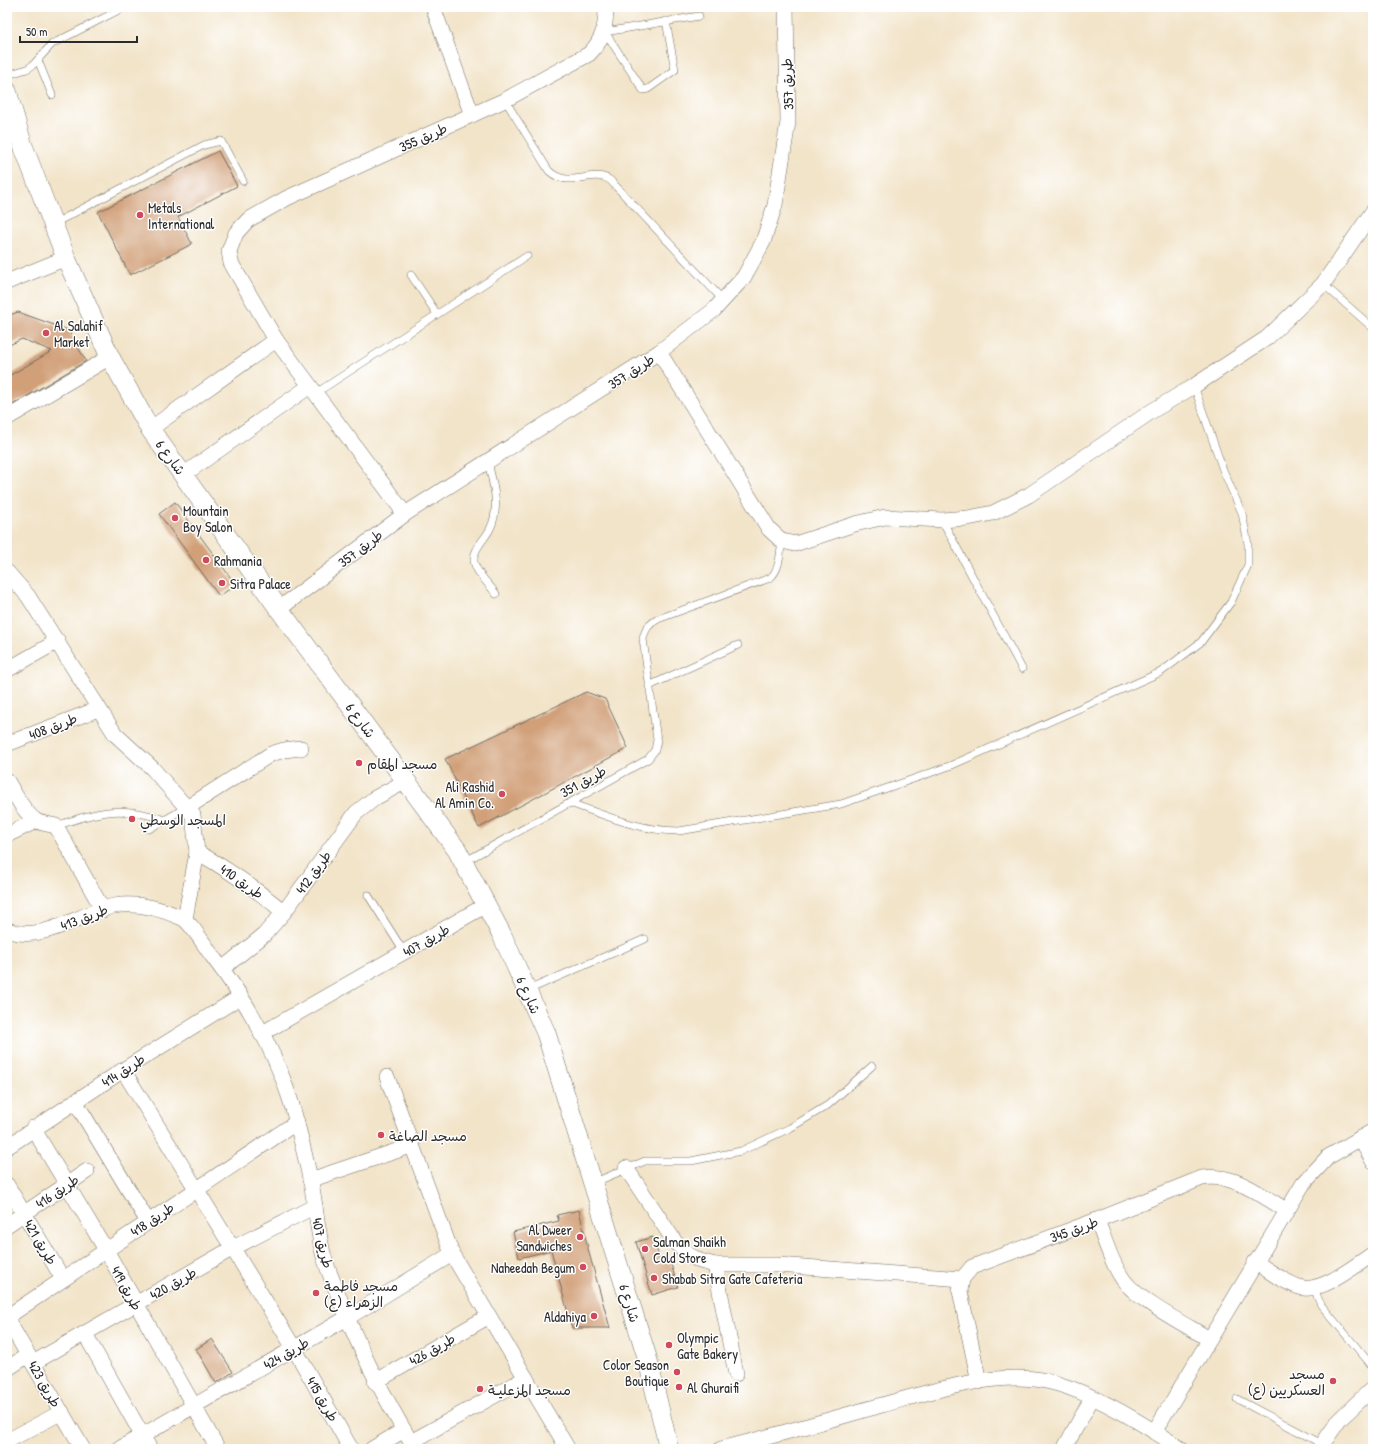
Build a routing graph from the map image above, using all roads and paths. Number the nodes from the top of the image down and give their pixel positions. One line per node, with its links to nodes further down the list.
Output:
1 (125, 7): 8 (lane)
2 (433, 7): 13 (street)
3 (606, 7): 7 (street, طريق 355)
4 (786, 7): 22 (street, طريق 357)
5 (699, 16): 6 (lane)
6 (666, 21): 7 (lane); 7 (lane)
7 (604, 32): 12 (street, طريق 355)
8 (38, 60): 9 (lane); 11 (lane)
9 (7, 75)
10 (7, 91): 16 (street, شارع 6)
11 (52, 95)
12 (504, 100): 13 (street, طريق 355); 22 (lane)
13 (472, 115): 25 (street, طريق 355)
14 (243, 181): 16 (lane)
15 (1373, 212): 21 (street)
16 (53, 224): 18 (street, شارع 6)
17 (527, 256): 23 (lane)
18 (66, 258): 20 (street); 27 (street, شارع 6)
19 (412, 275): 23 (lane)
20 (7, 282)
21 (1323, 284): 24 (lane); 28 (street)
22 (723, 300): 26 (street, طريق 357)
23 (437, 314): 29 (lane)
24 (1373, 328)
25 (276, 340): 29 (street); 31 (street)
26 (660, 352): 32 (street, طريق 357); 36 (street)
27 (110, 357): 30 (street); 31 (street, شارع 6)
28 (1194, 386): 35 (street); 50 (lane)
29 (313, 389): 33 (street); 34 (street)
30 (7, 418)
31 (150, 429): 33 (street, شارع 6)
32 (488, 462): 34 (street, طريق 357); 38 (lane)
33 (183, 475): 39 (street, شارع 6)
34 (405, 514): 39 (street, طريق 357)
35 (942, 520): 36 (street); 42 (lane)
36 (782, 541): 44 (lane, طريق 351)
37 (7, 572): 40 (street)
38 (496, 594)
39 (279, 609): 49 (street, شارع 6)
40 (58, 641): 43 (street); 45 (street)
41 (738, 645): 44 (lane)
42 (1022, 669)
43 (7, 670)
44 (649, 686): 50 (lane, طريق 351)
45 (98, 709): 46 (street, طريق 408); 51 (street)
46 (7, 744)
47 (301, 748): 51 (street)
48 (7, 781): 53 (street)
49 (406, 781): 58 (street, شارع 6); 62 (street, طريق 412)
50 (570, 803): 58 (lane, طريق 351)
51 (188, 807): 52 (lane); 57 (street)
52 (165, 820): 54 (lane); 55 (lane)
53 (36, 821): 54 (street); 56 (street)
54 (56, 826): 61 (street)
55 (149, 829)
56 (7, 835)
57 (197, 852): 62 (street, طريق 410); 63 (street)
58 (464, 862): 60 (street, شارع 6)
59 (368, 895): 66 (lane)
60 (486, 905): 66 (street, طريق 407); 68 (street, شارع 6)
61 (103, 910): 63 (street, طريق 413); 64 (street, طريق 413)
62 (284, 912): 67 (street, طريق 412)
63 (185, 919): 67 (street)
64 (7, 930)
65 (645, 939): 68 (lane)
66 (404, 952): 70 (street, طريق 407)
67 (222, 968): 69 (street)
68 (527, 991): 85 (street, شارع 6)
69 (240, 997): 70 (street, طريق 407); 72 (street, طريق 414)
70 (261, 1034): 75 (street, طريق 407)
71 (872, 1066): 82 (lane)
72 (123, 1070): 74 (street, طريق 414); 88 (street, طريق 415)
73 (387, 1078): 79 (street)
74 (75, 1101): 76 (street, طريق 414); 93 (street)
75 (297, 1122): 84 (street, طريق 407); 88 (street, طريق 418)
76 (33, 1128): 80 (street, طريق 414); 87 (street, طريق 419)
77 (1373, 1131): 78 (street)
78 (1360, 1138): 81 (street); 90 (street)
79 (411, 1146): 84 (street); 97 (street)
80 (7, 1147)
81 (1373, 1162)
82 (626, 1168): 85 (lane); 100 (street)
83 (87, 1171): 87 (street, طريق 416)
84 (310, 1180): 89 (street, طريق 407)
85 (592, 1183): 136 (street, شارع 6)
86 (7, 1185): 91 (street, طريق 421)
87 (67, 1185): 91 (street, طريق 416); 96 (street, طريق 419)
88 (197, 1189): 93 (street, طريق 418); 95 (street, طريق 415)
89 (315, 1206): 95 (street, طريق 420); 106 (street, طريق 407)
90 (1286, 1210): 92 (street, طريق 345); 99 (street)
91 (24, 1214): 94 (street, طريق 416); 101 (street, طريق 421)
92 (1097, 1220): 102 (street, طريق 345); 109 (street)
93 (148, 1222): 96 (street, طريق 418)
94 (7, 1224)
95 (233, 1248): 104 (street, طريق 420); 110 (street, طريق 415)
96 (106, 1250): 101 (street, طريق 418); 104 (street, طريق 419)
97 (452, 1254): 105 (street); 106 (street, طريق 424)
98 (1373, 1254): 103 (street)
99 (1255, 1262): 103 (street); 109 (street)
100 (715, 1265): 102 (street); 114 (street)
101 (64, 1279): 107 (street, طريق 418)
102 (962, 1279): 117 (street)
103 (1317, 1288): 112 (lane)
104 (137, 1305): 108 (street, طريق 420); 121 (street, طريق 419)
105 (489, 1316): 115 (street); 116 (street, طريق 426)
106 (347, 1318): 110 (street, طريق 424); 116 (street, طريق 407)
107 (9, 1325): 111 (street, طريق 423)
108 (85, 1334): 111 (street, طريق 420); 124 (street)
109 (1209, 1340): 123 (street)
110 (294, 1348): 121 (street, طريق 424); 133 (street, طريق 415)
111 (31, 1359): 113 (street, طريق 420); 122 (street, طريق 423)
112 (1373, 1366)
113 (7, 1369)
114 (736, 1374)
115 (526, 1378): 125 (street); 135 (street)
116 (375, 1382): 125 (street, طريق 407)
117 (979, 1382): 119 (street); 127 (street)
118 (1373, 1388): 128 (street)
119 (1092, 1398): 123 (street); 138 (street)
120 (1237, 1399): 128 (lane)
121 (193, 1406): 124 (street, طريق 424); 132 (street, طريق 419)
122 (62, 1412): 126 (street); 129 (street, طريق 423)
123 (1154, 1432): 139 (street)
124 (142, 1435): 130 (street, طريق 424); 131 (street)
125 (410, 1440): 134 (street)
126 (11, 1443)
127 (744, 1446): 137 (street)
128 (1321, 1446)
129 (83, 1449)
130 (119, 1449)
131 (150, 1449)
132 (218, 1449)
133 (352, 1449)
134 (372, 1449)
135 (568, 1449)
136 (669, 1449)
137 (721, 1449)
138 (1064, 1449)
139 (1181, 1449)

